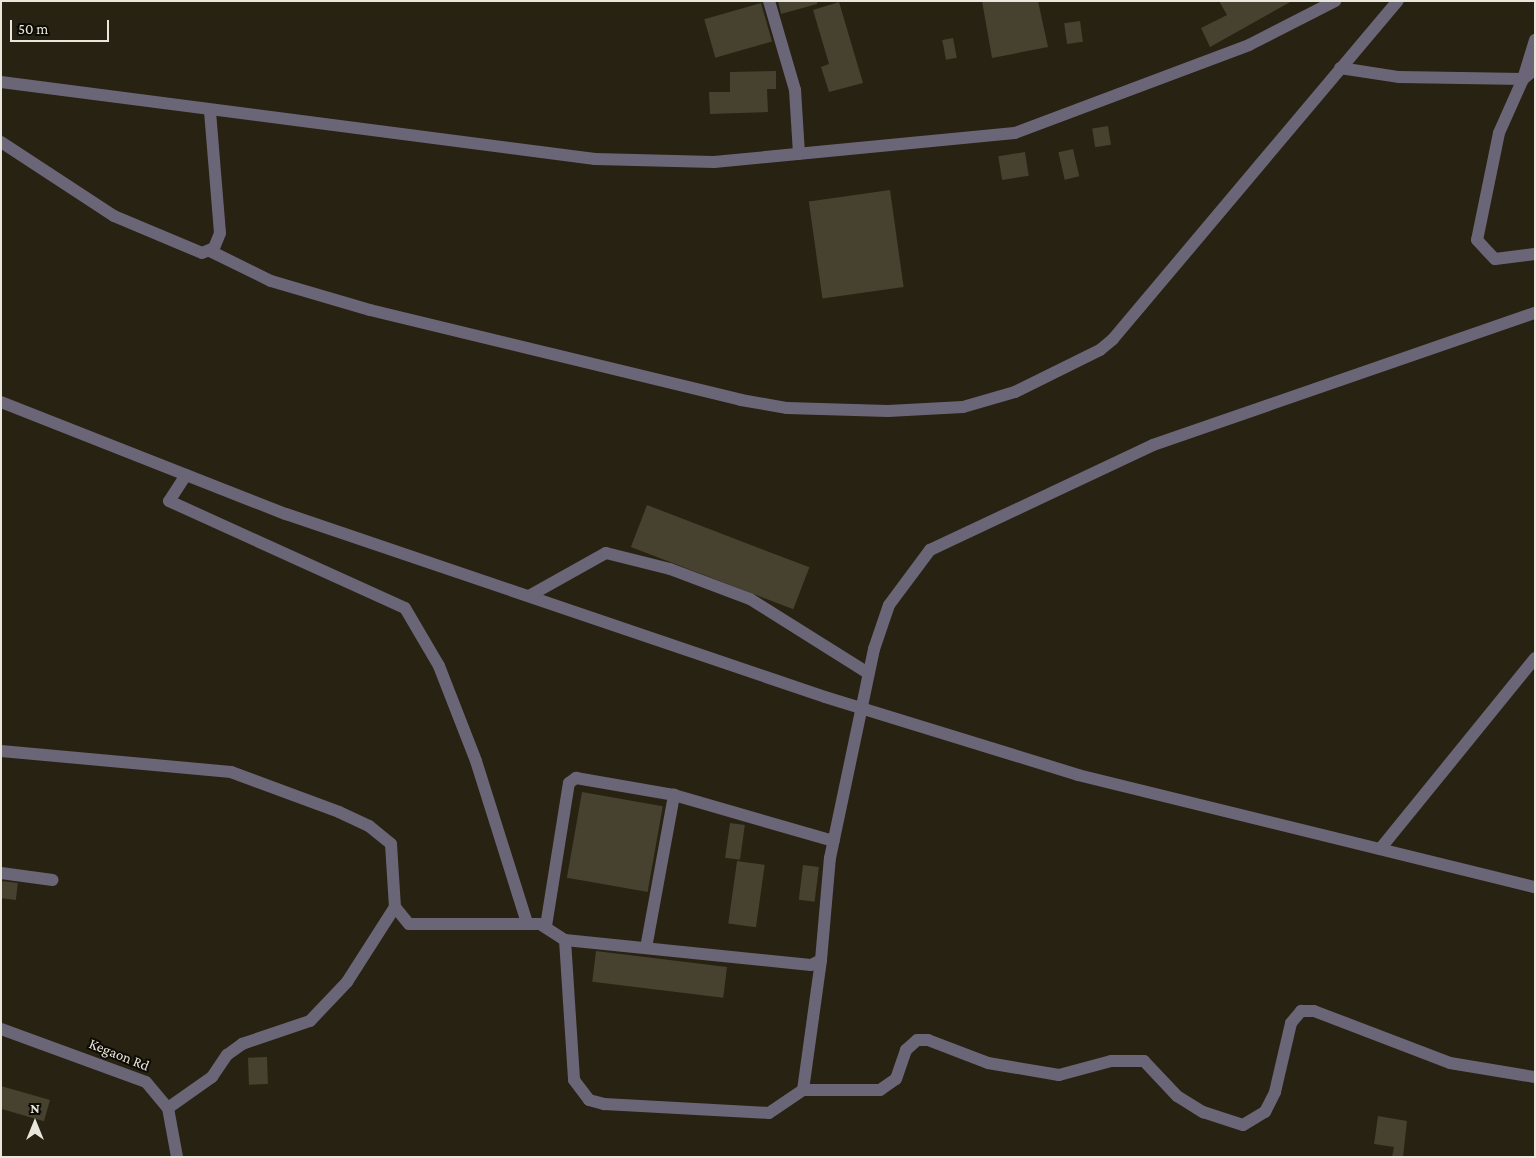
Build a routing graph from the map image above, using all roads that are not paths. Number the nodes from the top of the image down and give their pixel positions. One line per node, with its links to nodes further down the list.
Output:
1 (769, 1): 11 (street)
2 (1335, 1): 11 (street)
3 (1398, 1): 5 (street)
4 (1535, 40): 7 (street)
5 (1340, 68): 7 (street); 12 (street)
6 (1535, 69): 7 (street)
7 (1523, 78): 13 (street)
8 (1, 82): 9 (street)
9 (210, 112): 11 (street); 12 (street)
10 (1, 142): 12 (street)
11 (799, 154)
12 (210, 251)
13 (1535, 254)
14 (1535, 313): 19 (street)
15 (1, 402): 16 (street)
16 (186, 475): 17 (street); 29 (street)
17 (529, 596): 19 (street); 20 (street)
18 (1535, 658): 24 (street)
19 (868, 673): 20 (street)
20 (860, 707): 23 (street); 24 (street)
21 (1, 752): 28 (street)
22 (674, 795): 23 (street); 30 (street); 32 (street)
23 (834, 841): 33 (street)
24 (1380, 849): 27 (street)
25 (1, 872): 26 (street)
26 (53, 880)
27 (1535, 887)
28 (395, 907): 29 (street); 37 (street)
29 (527, 923): 30 (street)
30 (546, 926): 31 (street)
31 (565, 940): 32 (street); 36 (street)
32 (646, 948): 33 (street)
33 (821, 960): 36 (street)
34 (1, 1029): 37 (street, Kegaon Rd)
35 (1535, 1077): 36 (street)
36 (803, 1090)
37 (168, 1108): 38 (street, Kegaon Rd)
38 (177, 1157)

